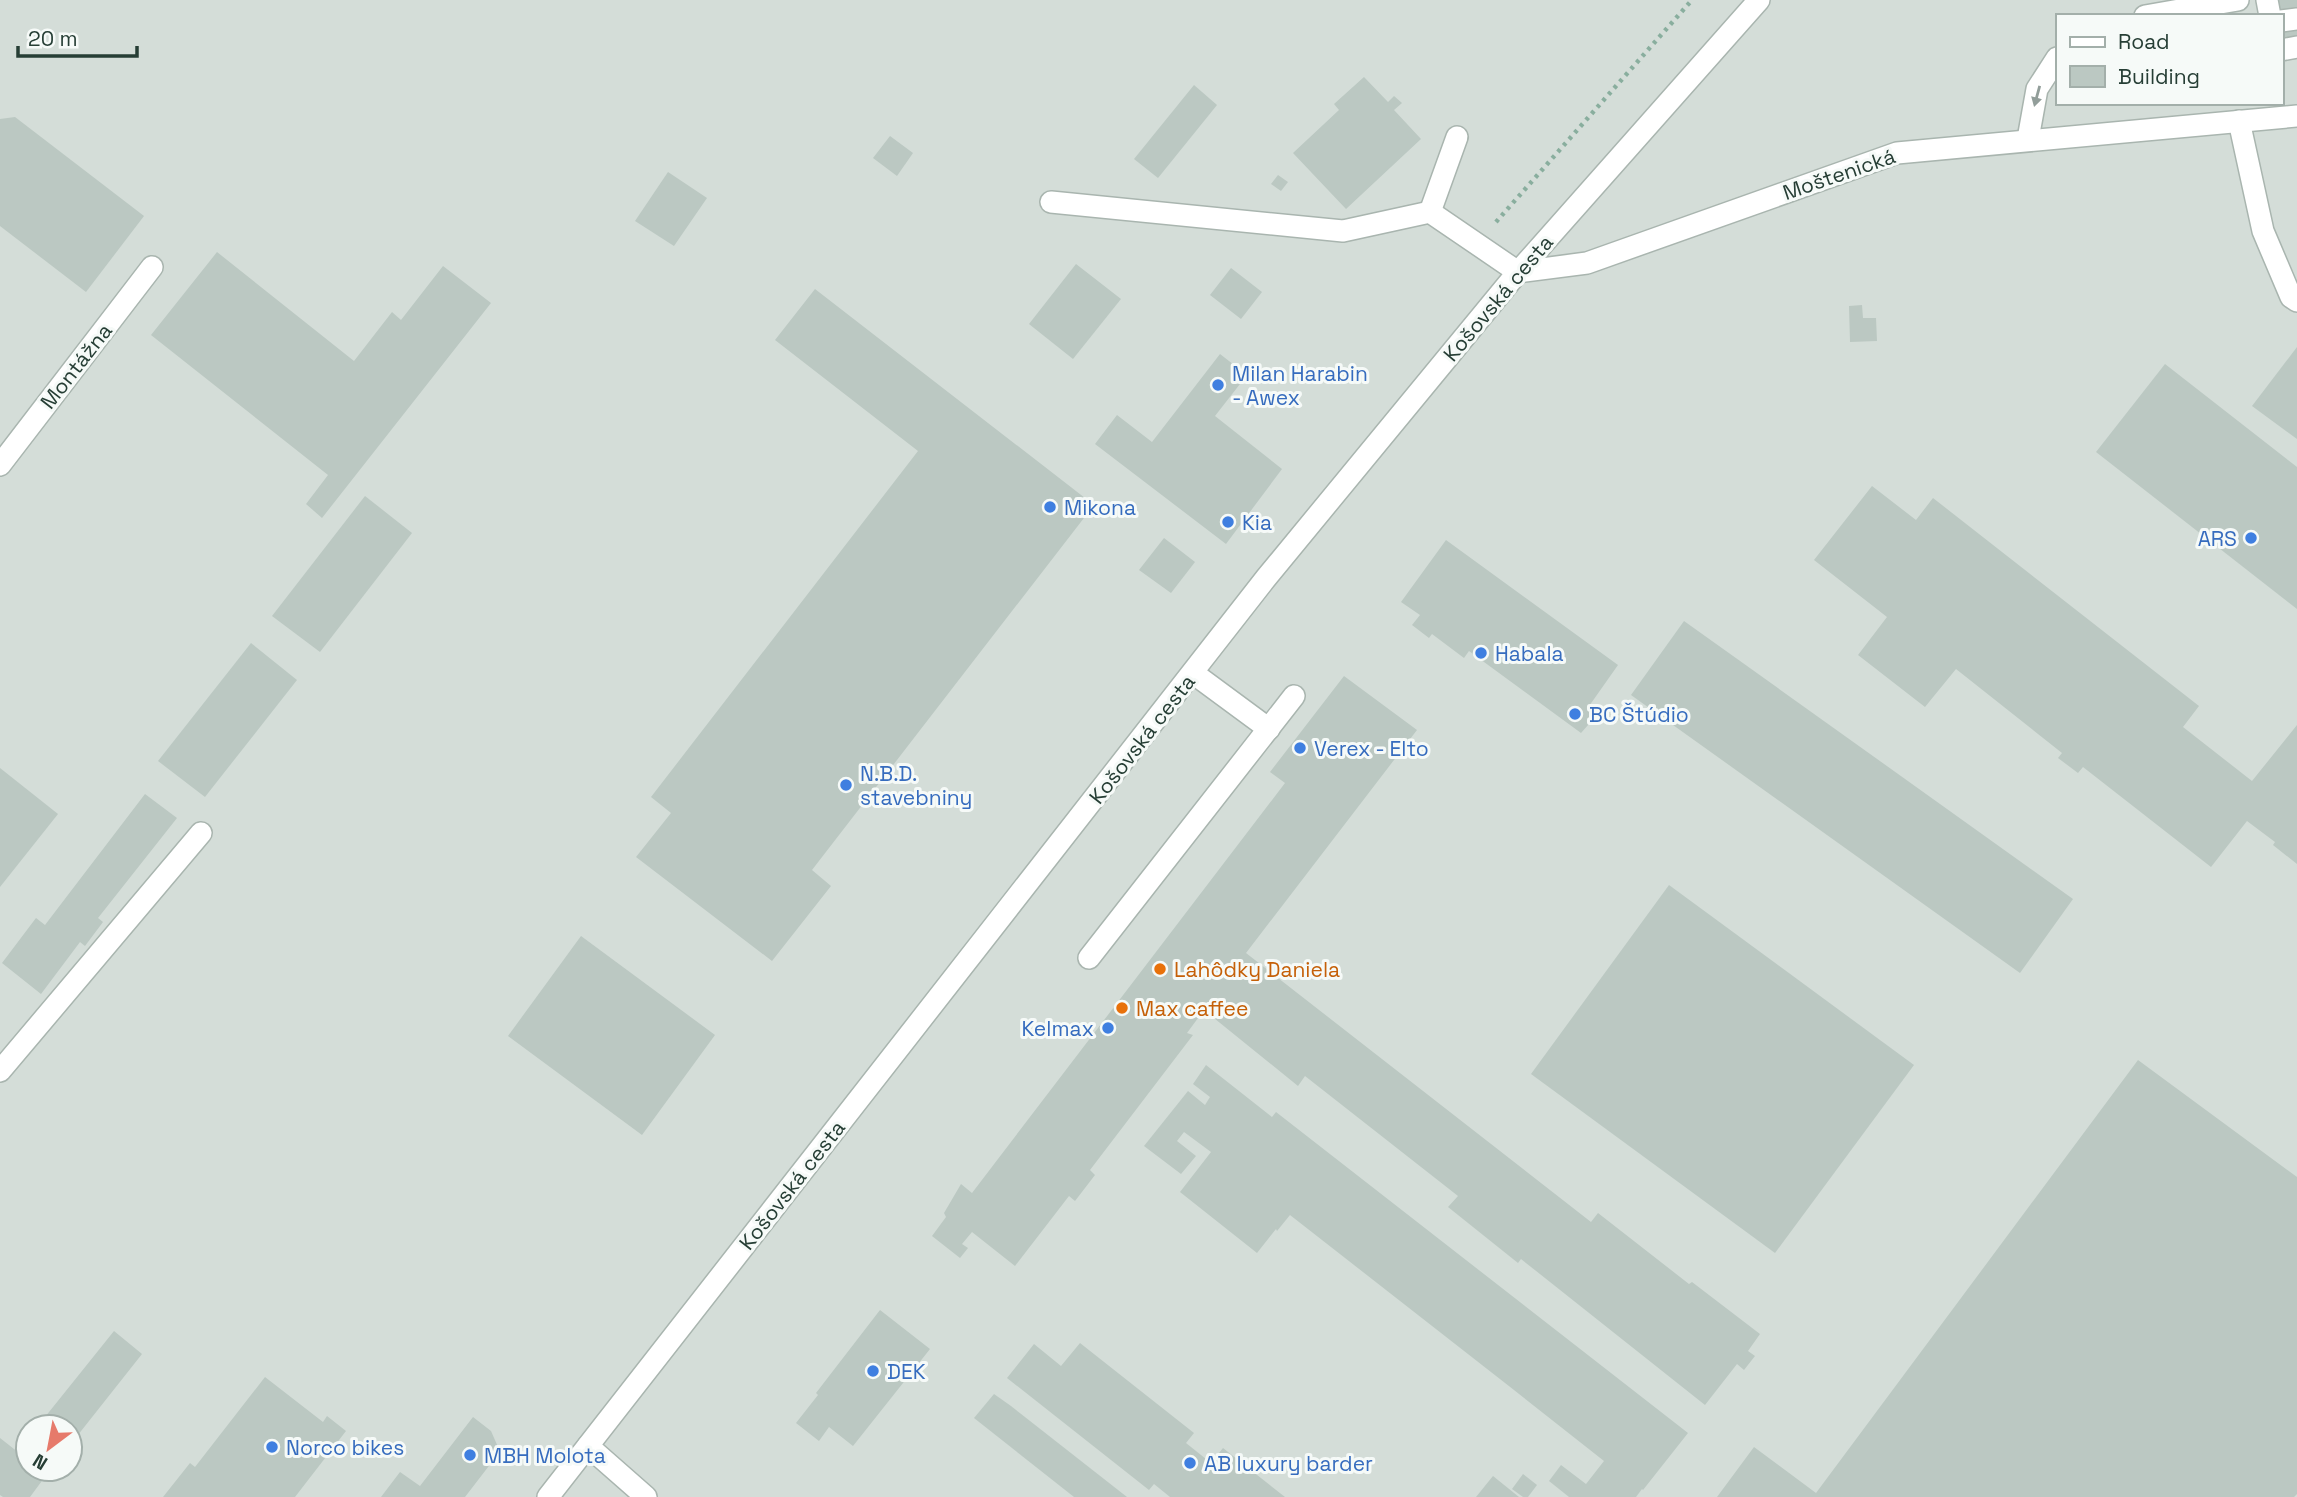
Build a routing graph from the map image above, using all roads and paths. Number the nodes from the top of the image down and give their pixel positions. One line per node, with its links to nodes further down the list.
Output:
1 (1692, 0): 13 (path)
2 (1759, 0): 15 (street, Košovská cesta)
3 (2238, 0): 4 (street)
4 (2214, 1): 5 (street)
5 (2154, 14)
6 (2056, 60): 10 (street, one-way to 10)
7 (2297, 116): 8 (street, Moštenická)
8 (2239, 121): 10 (street, Moštenická); 16 (street)
9 (1457, 137): 12 (street)
10 (2028, 139): 15 (street, Moštenická)
11 (1051, 202): 12 (street)
12 (1430, 212): 13 (street)
13 (1477, 244): 15 (street)
14 (152, 267): 17 (street, Montážna)
15 (1518, 272): 18 (street, Košovská cesta)
16 (2297, 301)
17 (0, 465)
18 (1193, 673): 20 (street); 24 (street, Košovská cesta)
19 (1294, 695): 20 (street)
20 (1269, 729): 22 (street)
21 (201, 833): 23 (street)
22 (1089, 958)
23 (0, 1071)
24 (588, 1446): 25 (street, Košovská cesta); 26 (street)
25 (548, 1497)
26 (646, 1497)

